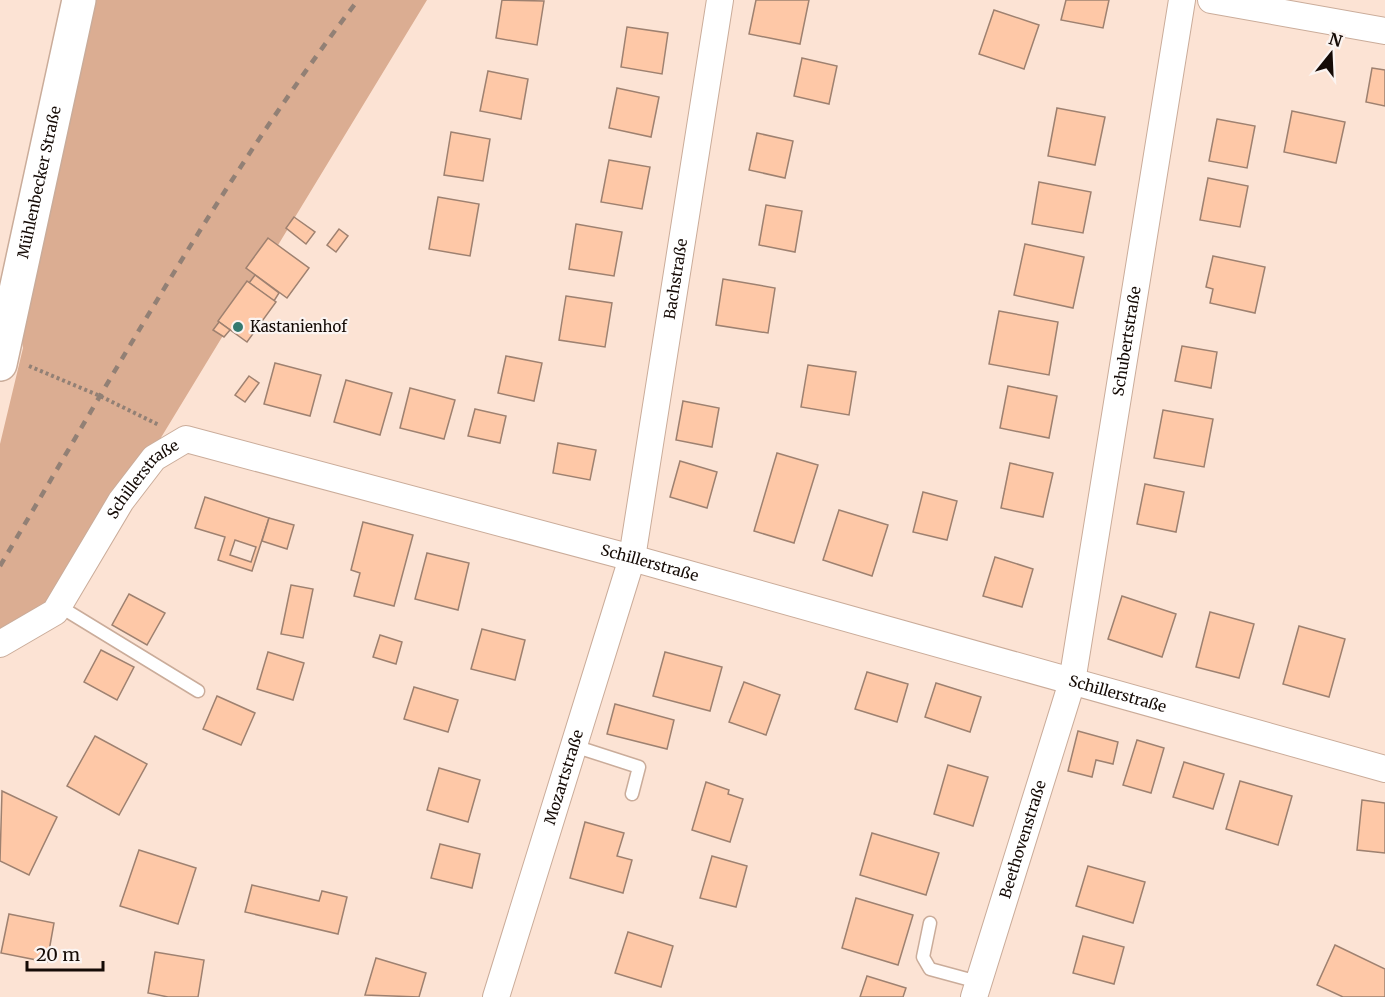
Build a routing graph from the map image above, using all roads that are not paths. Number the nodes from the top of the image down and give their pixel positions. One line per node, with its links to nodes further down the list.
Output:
1 (79, 0): 6 (main road, Mühlenbecker Straße)
2 (720, 0): 7 (street, Bachstraße)
3 (1182, 0): 10 (street, Schubertstraße)
4 (1211, 0): 5 (street)
5 (1385, 31)
6 (1, 361)
7 (632, 558): 8 (street, Schillerstraße); 10 (street, Schillerstraße); 12 (street, Mozartstraße)
8 (59, 606): 9 (street, Schillerstraße); 11 (lane)
9 (0, 644)
10 (1072, 682): 13 (street, Schillerstraße); 16 (street, Beethovenstraße)
11 (198, 691)
12 (574, 746): 14 (lane); 17 (street, Mozartstraße)
13 (1385, 769)
14 (632, 794)
15 (930, 923): 16 (lane)
16 (976, 989)
17 (496, 997)

